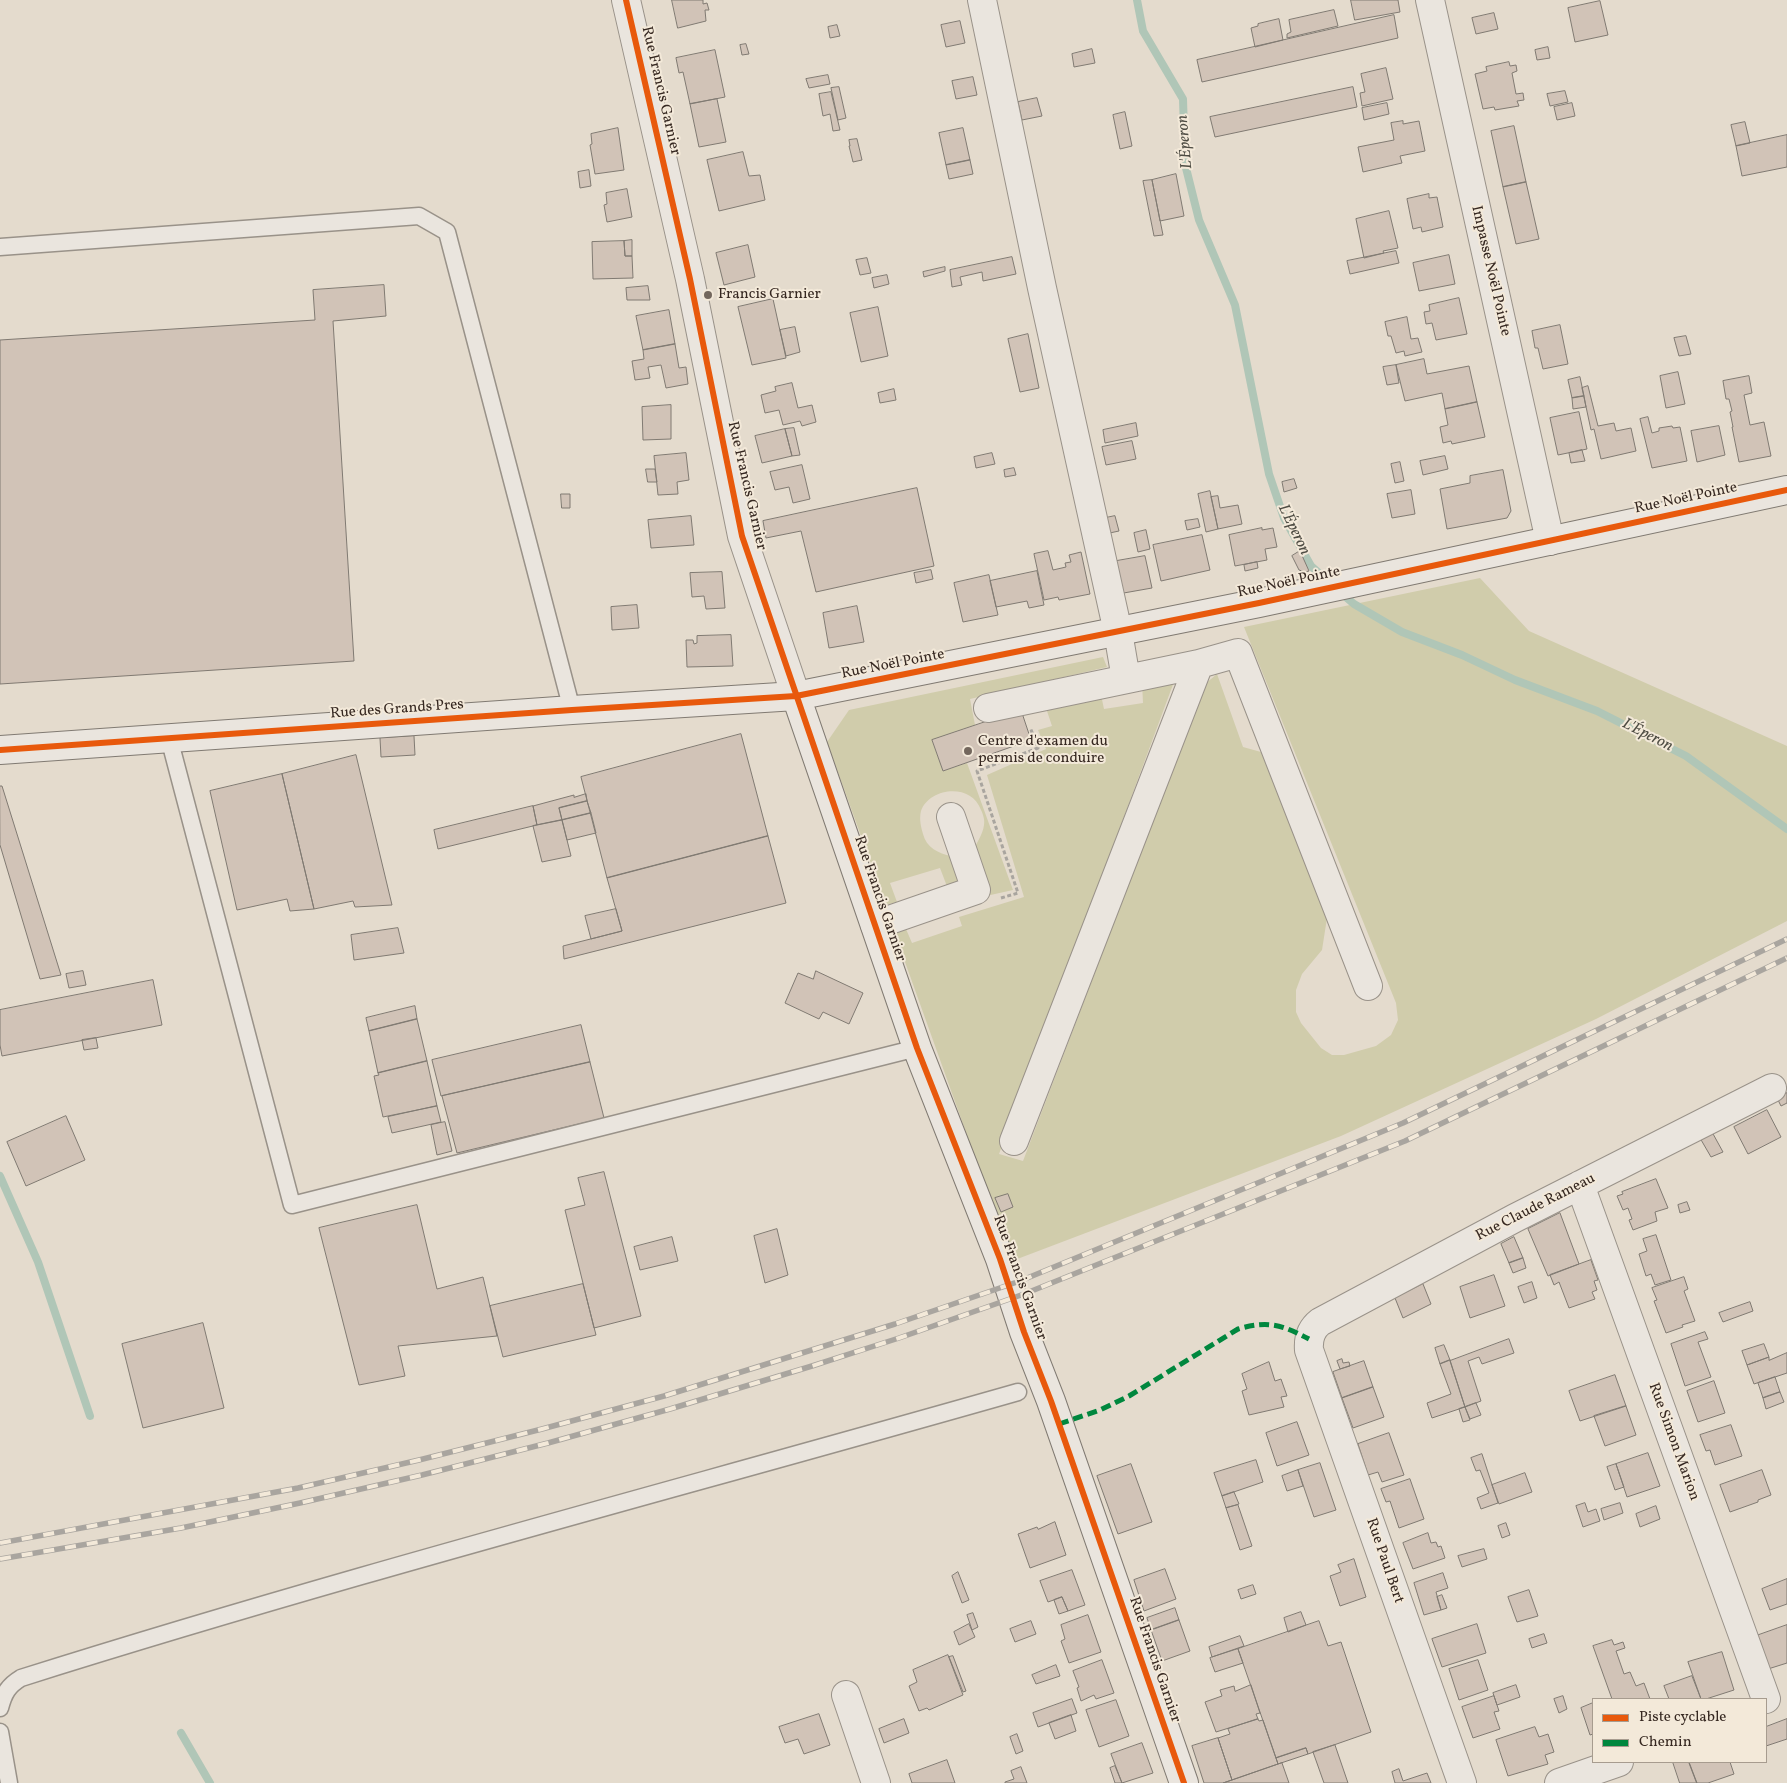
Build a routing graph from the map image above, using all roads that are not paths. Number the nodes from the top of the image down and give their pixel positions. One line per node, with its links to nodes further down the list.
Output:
1 (626, 0): 10 (street, Rue Francis Garnier)
2 (982, 0): 7 (street)
3 (1430, 0): 6 (street, Impasse Noël Pointe)
4 (0, 247): 12 (lane)
5 (1787, 490): 6 (street, Rue Noël Pointe)
6 (1550, 541): 7 (street, Rue Noël Pointe)
7 (1118, 632): 9 (street); 10 (street, Rue Noël Pointe)
8 (1199, 664): 9 (street); 17 (street); 20 (street)
9 (1126, 679): 11 (street)
10 (796, 696): 12 (street, Rue des Grands Pres); 16 (street, Rue Francis Garnier)
11 (988, 708)
12 (572, 710): 13 (street, Rue des Grands Pres)
13 (168, 738): 14 (street, Rue des Grands Pres); 18 (lane)
14 (0, 750)
15 (951, 817): 16 (street)
16 (875, 925): 18 (street, Rue Francis Garnier)
17 (1368, 986)
18 (917, 1048): 31 (street, Rue Francis Garnier)
19 (1772, 1088): 21 (street, Rue Claude Rameau)
20 (1014, 1141)
21 (1580, 1185): 22 (street, Rue Claude Rameau); 25 (street, Rue Simon Marion)
22 (1309, 1339): 32 (street, Rue Paul Bert)
23 (1018, 1392): 26 (lane)
24 (846, 1695): 30 (street)
25 (1771, 1703)
26 (0, 1708)
27 (0, 1732): 29 (lane)
28 (1617, 1763): 33 (street)
29 (9, 1783)
30 (876, 1783)
31 (1184, 1783)
32 (1462, 1783)
33 (1559, 1783)

